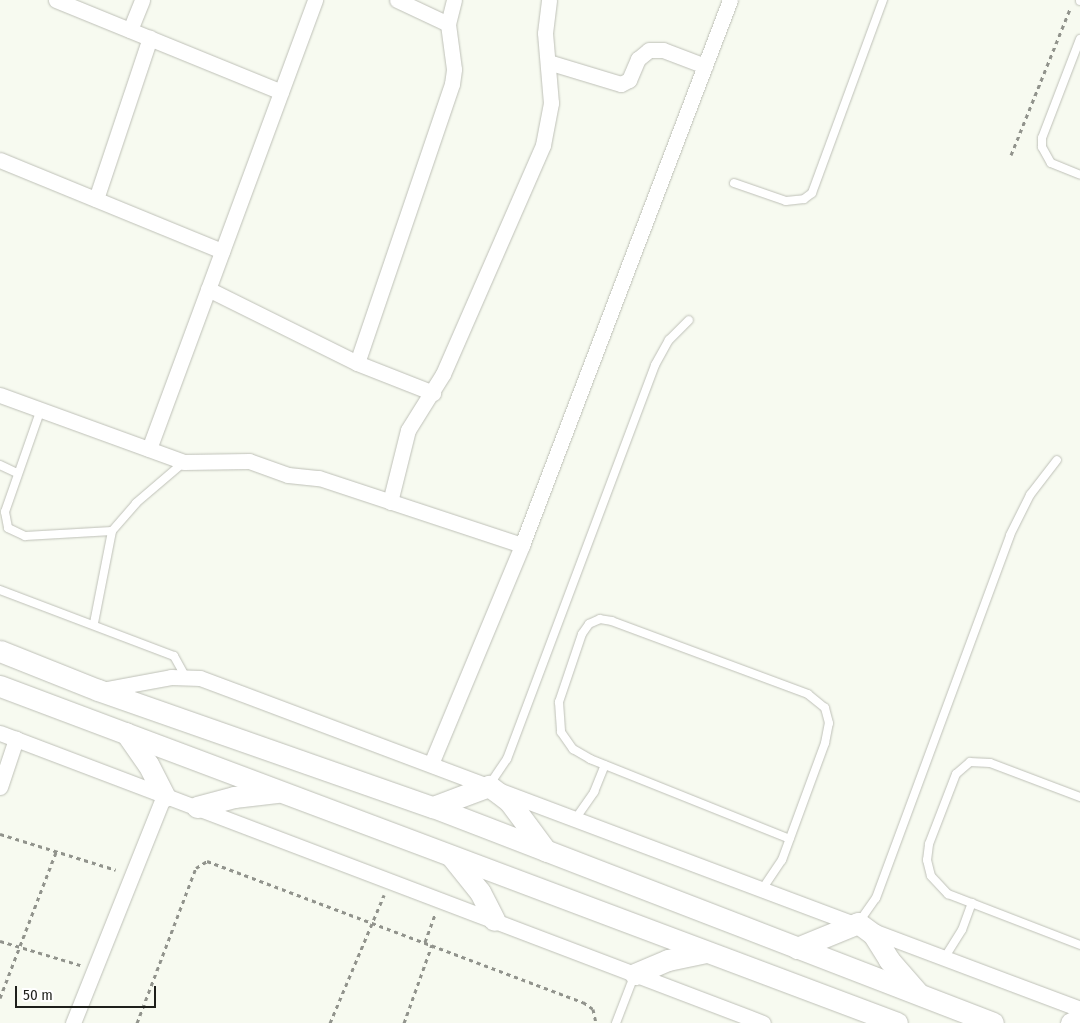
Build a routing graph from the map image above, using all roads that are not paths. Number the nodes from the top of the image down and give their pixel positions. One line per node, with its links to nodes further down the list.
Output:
1 (56, 0): 10 (street)
2 (142, 0): 10 (street)
3 (315, 0): 15 (street)
4 (397, 0): 9 (street)
5 (454, 0): 9 (street)
6 (549, 0): 13 (street)
7 (730, 0): 14 (street)
8 (883, 0): 18 (lane)
9 (448, 24): 23 (street)
10 (130, 30): 11 (street)
11 (150, 38): 15 (street); 19 (street)
12 (1080, 39): 17 (lane)
13 (548, 62): 14 (street); 24 (street)
14 (705, 66): 34 (street)
15 (281, 92): 20 (street)
16 (0, 160): 19 (street)
17 (1080, 175)
18 (734, 183)
19 (96, 199): 20 (street)
20 (222, 251): 21 (street)
21 (208, 289): 23 (street); 27 (street)
22 (689, 320): 46 (lane)
23 (357, 363): 24 (street)
24 (433, 393): 32 (street)
25 (0, 395): 26 (street)
26 (41, 409): 27 (street); 31 (lane)
27 (149, 449): 29 (street)
28 (1057, 460): 60 (lane)
29 (184, 462): 32 (street); 33 (lane)
30 (0, 466): 31 (lane)
31 (17, 473): 33 (lane)
32 (390, 502): 34 (street)
33 (112, 531): 36 (lane)
34 (522, 545): 44 (street)
35 (0, 590): 36 (lane)
36 (94, 623): 38 (lane)
37 (0, 652): 40 (main road)
38 (185, 676): 40 (street); 44 (street)
39 (0, 686): 42 (main road)
40 (98, 690): 51 (main road)
41 (0, 733): 43 (street)
42 (126, 734): 48 (main road); 49 (main road)
43 (16, 739): 47 (street); 49 (street)
44 (430, 764): 46 (street)
45 (605, 765): 53 (lane); 54 (lane); 54 (lane)
46 (489, 786): 51 (main road); 53 (street); 55 (main road)
47 (0, 787)
48 (285, 792): 52 (main road); 56 (main road)
49 (164, 796): 52 (street); 69 (street)
50 (1080, 797): 58 (lane)
51 (433, 807): 55 (main road)
52 (197, 808): 59 (street)
53 (576, 818): 57 (street)
54 (790, 839): 57 (lane)
55 (547, 853): 62 (main road)
56 (449, 854): 59 (main road); 63 (main road)
57 (763, 888): 60 (street)
58 (972, 903): 61 (lane); 64 (lane)
59 (494, 920): 65 (street)
60 (858, 923): 62 (main road); 64 (street); 66 (main road)
61 (1080, 945)
62 (797, 948): 66 (main road)
63 (706, 952): 65 (main road); 72 (main road)
64 (944, 957): 67 (street)
65 (635, 974): 70 (lane); 71 (street)
66 (920, 996): 73 (main road)
67 (1080, 1009)
68 (1080, 1020): 74 (main road)
69 (73, 1023)
70 (616, 1023)
71 (763, 1023)
72 (897, 1023)
73 (993, 1023)
74 (1071, 1023)

